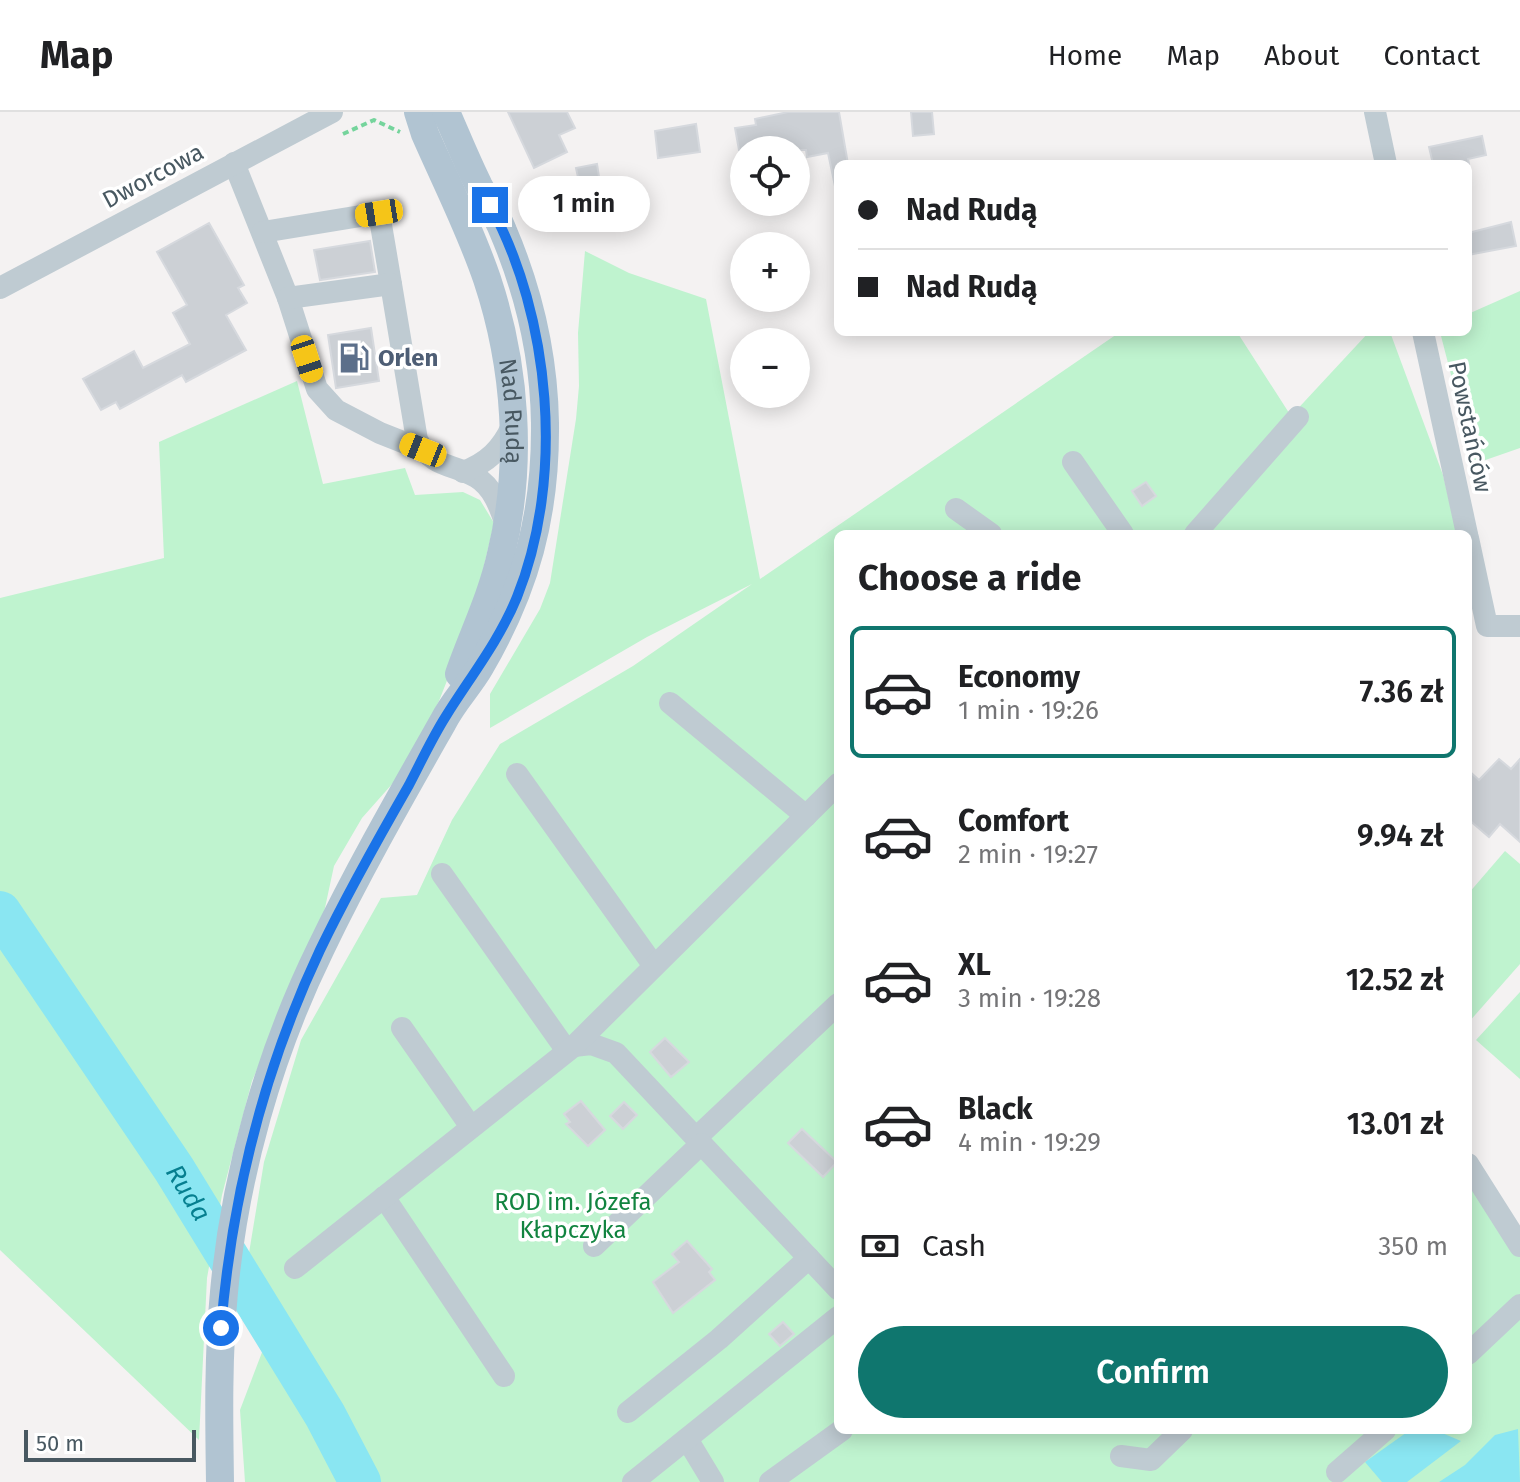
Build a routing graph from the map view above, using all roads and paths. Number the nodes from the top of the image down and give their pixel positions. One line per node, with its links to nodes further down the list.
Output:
1 (446, 112): 27 (main road, Nad Rudą)
2 (1375, 112): 6 (street)
3 (328, 113): 7 (street, Dworcowa)
4 (362, 125): 5 (path)
5 (415, 125): 14 (main road, Nad Rudą)
6 (1385, 160)
7 (234, 163): 8 (street); 10 (street, Dworcowa)
8 (263, 232): 9 (street); 11 (street)
9 (391, 284): 11 (street); 15 (street)
10 (0, 288)
11 (288, 298): 15 (street)
12 (1424, 336): 23 (street, Powstańców)
13 (1298, 417): 22 (street)
14 (512, 426): 17 (street); 19 (main road, Nad Rudą)
15 (423, 450): 17 (street)
16 (1073, 462): 21 (street)
17 (463, 472): 19 (street)
18 (956, 509): 20 (street)
19 (507, 527): 27 (main road, Nad Rudą)
20 (985, 530)
21 (1120, 530)
22 (1199, 530)
23 (1467, 530)
24 (1472, 555): 25 (street, Powstańców)
25 (1520, 626)
26 (670, 703): 30 (street)
27 (445, 717): 56 (main road, Nad Rudą)
28 (517, 774): 32 (street)
29 (834, 788): 30 (street)
30 (806, 816): 32 (street)
31 (442, 874): 35 (street)
32 (654, 966): 35 (street)
33 (834, 1008): 37 (street)
34 (402, 1028): 36 (street)
35 (570, 1048): 36 (street); 37 (street)
36 (471, 1127): 39 (street)
37 (699, 1141): 40 (street); 42 (street)
38 (1472, 1170): 41 (street)
39 (384, 1197): 43 (street); 48 (street)
40 (594, 1246)
41 (1520, 1246)
42 (809, 1258): 44 (street); 49 (street)
43 (295, 1268)
44 (834, 1285)
45 (1520, 1305): 47 (street)
46 (834, 1320): 53 (street)
47 (1472, 1350)
48 (504, 1376)
49 (628, 1412)
50 (836, 1434): 59 (street)
51 (1178, 1434): 54 (street)
52 (1380, 1434): 55 (street)
53 (687, 1439): 57 (street); 58 (street)
54 (1121, 1456)
55 (1337, 1472)
56 (220, 1482)
57 (633, 1482)
58 (713, 1482)
59 (770, 1482)

